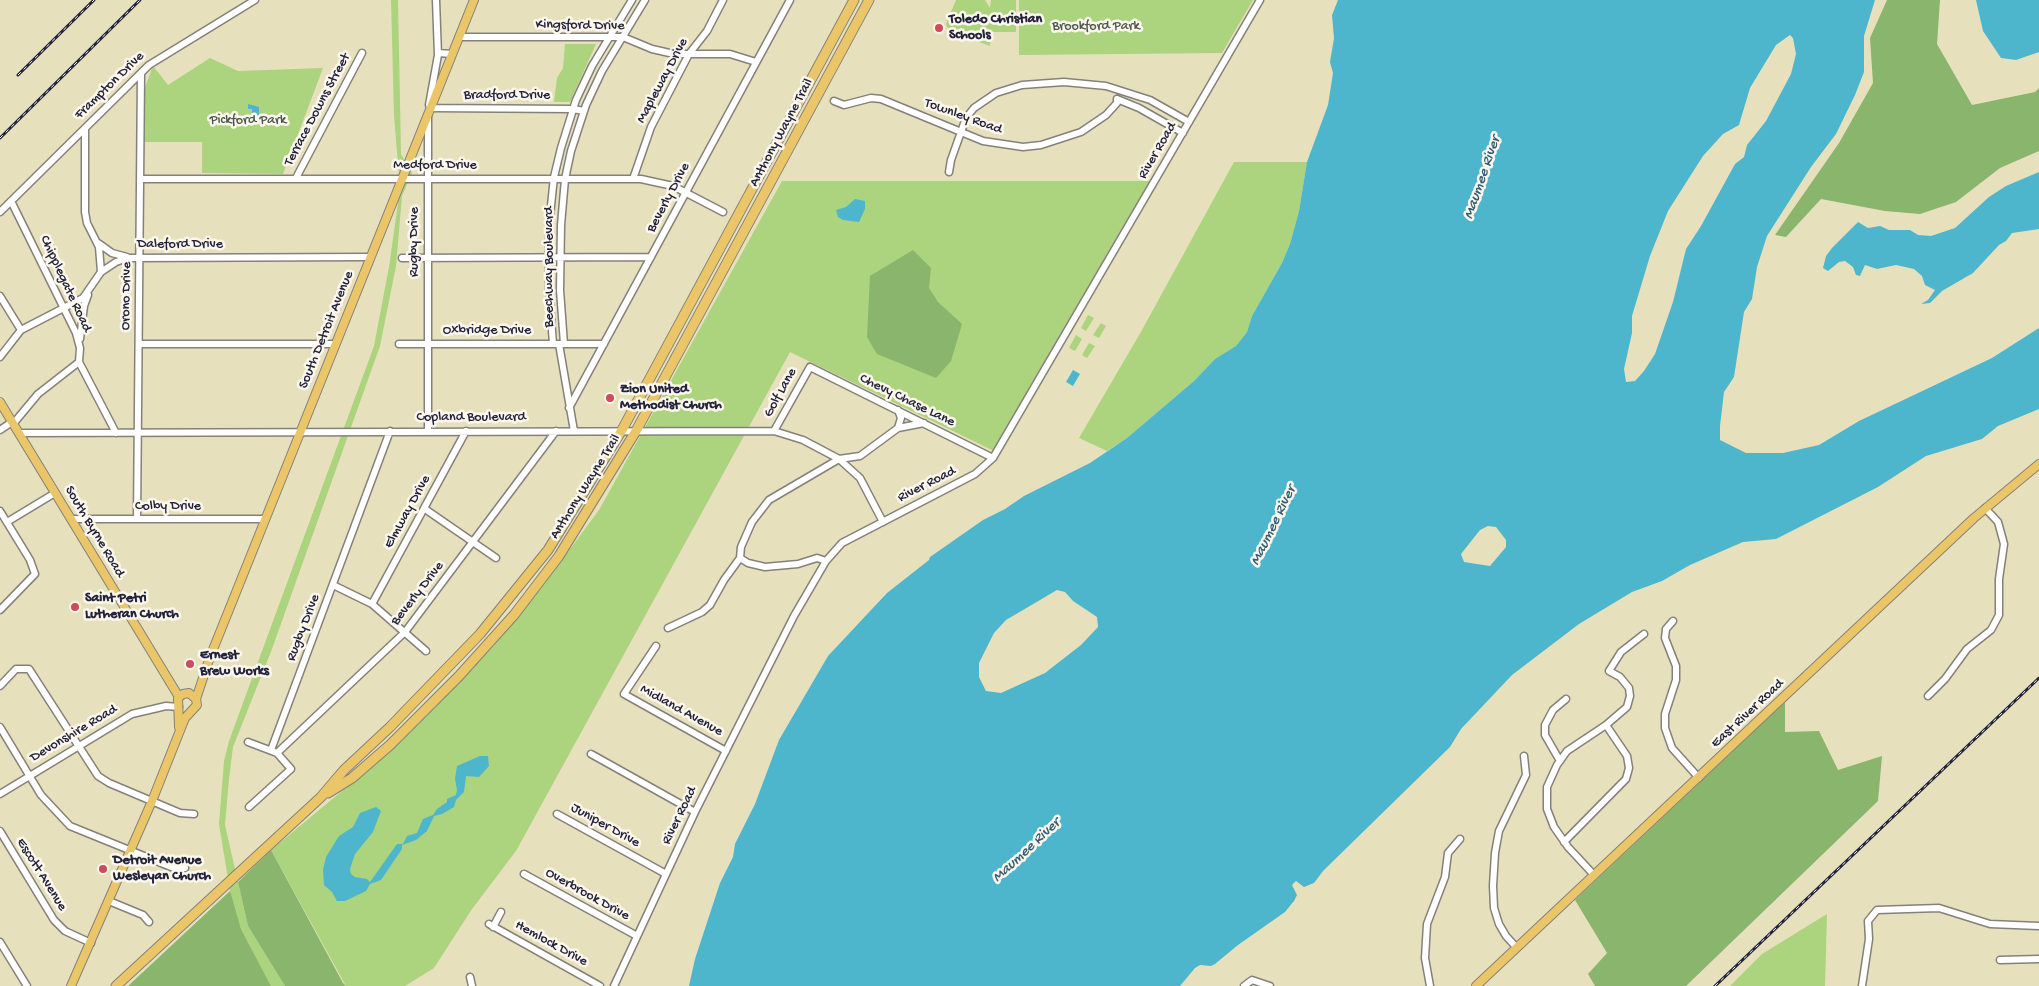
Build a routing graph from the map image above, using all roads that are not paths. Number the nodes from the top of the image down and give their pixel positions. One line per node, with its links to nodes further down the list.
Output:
1 (255, 0): 19 (street, Frampton Drive)
2 (436, 0): 15 (street, Rugby Drive)
3 (474, 0): 11 (main road, South Detroit Avenue)
4 (632, 0): 12 (street, Beechway Boulevard)
5 (645, 0): 13 (street, Beechway Boulevard)
6 (723, 0): 17 (street, Mapleway Drive)
7 (790, 0): 18 (street, Beverly Drive)
8 (854, 0): 66 (highway, Anthony Wayne Trail)
9 (869, 0): 82 (highway, Anthony Wayne Trail)
10 (1260, 0): 26 (street, River Road)
11 (459, 37): 12 (street, Kingsford Drive); 16 (main road, South Detroit Avenue)
12 (608, 37): 13 (street, Kingsford Drive); 23 (street, Beechway Boulevard)
13 (621, 37): 17 (street, Kingsford Drive); 25 (street, Beechway Boulevard)
14 (362, 52): 31 (street, Terrace Downs Street)
15 (438, 53): 16 (street); 24 (street, Rugby Drive)
16 (452, 54): 24 (main road, South Detroit Avenue)
17 (689, 54): 18 (street, Kingsford Drive); 37 (street, Mapleway Drive)
18 (756, 62): 38 (street, Beverly Drive)
19 (141, 73): 27 (street, Frampton Drive); 33 (street, Orono Drive)
20 (1112, 88): 21 (street); 26 (street); 28 (street)
21 (1117, 100): 28 (street, Townley Road); 29 (street)
22 (834, 101): 28 (street, Townley Road)
23 (573, 108): 24 (street, Bradford Drive); 25 (street, Bradford Drive); 35 (street, Beechway Boulevard)
24 (429, 111): 32 (main road, South Detroit Avenue); 34 (street, Rugby Drive)
25 (584, 111): 36 (street, Beechway Boulevard)
26 (1189, 122): 29 (street, River Road)
27 (85, 128): 39 (street, Frampton Drive); 42 (street)
28 (961, 132): 30 (street)
29 (1183, 133): 90 (street, River Road)
30 (949, 172)
31 (296, 178): 32 (street, Medford Drive); 33 (street, Medford Drive)
32 (402, 178): 34 (street, Medford Drive); 49 (main road, South Detroit Avenue)
33 (140, 179): 48 (street, Orono Drive)
34 (428, 179): 35 (street, Medford Drive); 43 (street, Rugby Drive)
35 (554, 179): 36 (street, Medford Drive); 44 (street, Beechway Boulevard)
36 (565, 179): 37 (street, Medford Drive); 45 (street, Beechway Boulevard)
37 (633, 179): 38 (street, Medford Drive)
38 (686, 193): 41 (street, Medford Drive); 46 (street, Beverly Drive)
39 (11, 201): 40 (street, Frampton Drive); 54 (street, Chipplegate Road)
40 (0, 212)
41 (723, 212)
42 (95, 240): 47 (street); 51 (street)
43 (428, 257): 44 (street); 50 (street); 59 (street, Rugby Drive)
44 (549, 257): 45 (street); 60 (street, Beechway Boulevard)
45 (560, 257): 46 (street); 60 (street, Beechway Boulevard)
46 (651, 257): 61 (street, Beverly Drive)
47 (127, 258): 48 (street, Daleford Drive); 51 (street, Daleford Drive)
48 (140, 258): 49 (street, Daleford Drive); 56 (street, Orono Drive)
49 (369, 258): 57 (main road, South Detroit Avenue)
50 (402, 258)
51 (101, 272): 52 (street)
52 (89, 292): 54 (street); 62 (street)
53 (0, 296): 55 (street)
54 (64, 308): 55 (street); 62 (street, Chipplegate Road)
55 (21, 330): 63 (street)
56 (139, 344): 57 (street); 84 (street, Orono Drive)
57 (335, 344): 76 (main road, South Detroit Avenue)
58 (399, 344): 59 (street, Oxbridge Drive)
59 (428, 344): 60 (street, Oxbridge Drive); 78 (street, Rugby Drive)
60 (559, 344): 61 (street, Oxbridge Drive); 68 (street, Beechway Boulevard)
61 (604, 344): 68 (street, Beverly Drive)
62 (80, 348): 64 (street, Chipplegate Road)
63 (0, 357)
64 (79, 362): 72 (street); 86 (street)
65 (810, 367): 69 (street, Chevy Chase Lane); 70 (street, Golf Lane)
66 (654, 370): 75 (highway, Anthony Wayne Trail); 82 (highway)
67 (0, 402): 72 (main road, South Byrne Road)
68 (570, 408): 81 (street, Beechway Boulevard)
69 (898, 410): 71 (street, Chevy Chase Lane); 73 (street)
70 (782, 417): 83 (street, Golf Lane); 87 (street)
71 (924, 422): 73 (street); 90 (street, Chevy Chase Lane)
72 (13, 423): 74 (street); 85 (main road, South Byrne Road)
73 (898, 428): 88 (street)
74 (0, 430)
75 (622, 430): 81 (street, Copland Boulevard); 82 (street, Copland Boulevard); 94 (highway); 140 (highway, Anthony Wayne Trail)
76 (300, 431): 77 (street, Copland Boulevard); 84 (street, Copland Boulevard); 100 (main road, South Detroit Avenue)
77 (390, 431): 78 (street, Copland Boulevard); 107 (street, Rugby Drive)
78 (428, 431): 79 (street, Copland Boulevard)
79 (466, 431): 80 (street, Copland Boulevard); 95 (street, Elmway Drive)
80 (556, 431): 81 (street, Copland Boulevard); 103 (street, Beverly Drive)
81 (574, 431)
82 (636, 431): 83 (street, Copland Boulevard); 94 (highway, Anthony Wayne Trail)
83 (774, 431): 87 (street, Copland Boulevard)
84 (138, 432): 86 (street, Copland Boulevard); 99 (street, Orono Drive)
85 (19, 433): 86 (street, Copland Boulevard); 93 (main road, South Byrne Road)
86 (116, 433)
87 (786, 434): 89 (street, Copland Boulevard)
88 (860, 456): 89 (street); 92 (street)
89 (839, 458): 92 (street, Copland Boulevard); 105 (street)
90 (993, 458): 102 (street, River Road)
91 (2039, 464): 96 (main road, East River Road)
92 (855, 473): 102 (street, Copland Boulevard)
93 (55, 493): 98 (main road, South Byrne Road); 101 (street)
94 (593, 504): 140 (highway, Anthony Wayne Trail)
95 (424, 509): 103 (street); 108 (street, Elmway Drive)
96 (1984, 509): 120 (street); 138 (main road, East River Road)
97 (0, 511): 101 (street)
98 (71, 519): 99 (street, Colby Drive); 117 (main road, South Byrne Road)
99 (137, 519): 100 (street, Colby Drive)
100 (265, 519): 116 (main road, South Detroit Avenue)
101 (7, 522): 109 (street)
102 (883, 522): 106 (street, River Road)
103 (474, 542): 104 (street); 112 (street, Beverly Drive)
104 (496, 558)
105 (740, 558): 106 (street); 111 (street)
106 (826, 561): 133 (street, River Road)
107 (333, 585): 108 (street); 132 (street, Rugby Drive)
108 (372, 604): 112 (street)
109 (0, 610)
110 (1673, 621): 138 (street)
111 (668, 628)
112 (406, 632): 115 (street); 132 (street, Beverly Drive)
113 (1644, 634): 127 (street)
114 (656, 646): 133 (street, Midland Avenue)
115 (426, 652)
116 (205, 671): 119 (main road, South Detroit Avenue); 122 (main road, South Detroit Avenue)
117 (167, 676): 119 (main road, South Byrne Road); 121 (main road, South Byrne Road)
118 (0, 686): 131 (street)
119 (188, 693): 121 (main road); 122 (main road)
120 (1928, 696)
121 (179, 698): 124 (street, Devonshire Road); 125 (main road, South Detroit Avenue)
122 (196, 698): 126 (main road, South Detroit Avenue)
123 (1566, 699): 136 (street)
124 (166, 706): 125 (street, Devonshire Road); 131 (street, Devonshire Road)
125 (179, 707): 126 (main road); 129 (main road, South Detroit Avenue)
126 (190, 712): 129 (main road, South Detroit Avenue)
127 (1606, 725): 136 (street); 148 (street)
128 (0, 727): 137 (street)
129 (179, 732): 141 (main road, South Detroit Avenue)
130 (248, 742): 132 (street)
131 (78, 747): 137 (street, Devonshire Road); 141 (street)
132 (274, 751): 142 (street)
133 (726, 751): 143 (street, River Road)
134 (591, 754): 143 (street)
135 (1524, 756): 161 (street)
136 (1560, 761): 148 (street)
137 (30, 776): 139 (street, Devonshire Road); 149 (street)
138 (1699, 778): 153 (main road, East River Road)
139 (0, 794)
140 (321, 797): 167 (highway, Anthony Wayne Trail)
141 (152, 802): 144 (street); 149 (main road, South Detroit Avenue)
142 (249, 807)
143 (695, 812): 152 (street, River Road)
144 (194, 814)
145 (557, 814): 152 (street, Juniper Drive)
146 (0, 832): 160 (street, Escott Avenue)
147 (1460, 839): 173 (street)
148 (1564, 842): 153 (street)
149 (130, 851): 150 (street); 154 (main road, South Detroit Avenue)
150 (185, 868)
151 (524, 874): 158 (street, Overbrook Drive)
152 (666, 874): 158 (street, River Road)
153 (1594, 875): 161 (main road, East River Road)
154 (109, 901): 156 (street); 160 (main road, South Detroit Avenue)
155 (501, 912): 169 (street, Hemlock Drive)
156 (150, 922)
157 (2039, 926): 175 (street)
158 (637, 936): 170 (street, River Road)
159 (0, 942): 165 (street)
160 (91, 943): 166 (main road, South Detroit Avenue)
161 (1517, 948): 174 (main road, East River Road)
162 (2039, 959): 163 (street)
163 (2000, 960)
164 (470, 977): 168 (street)
165 (27, 986)
166 (71, 986)
167 (116, 986)
168 (472, 986)
169 (600, 986)
170 (614, 986)
171 (1244, 986): 172 (street)
172 (1270, 986)
173 (1430, 986)
174 (1476, 986)
175 (1862, 986)

